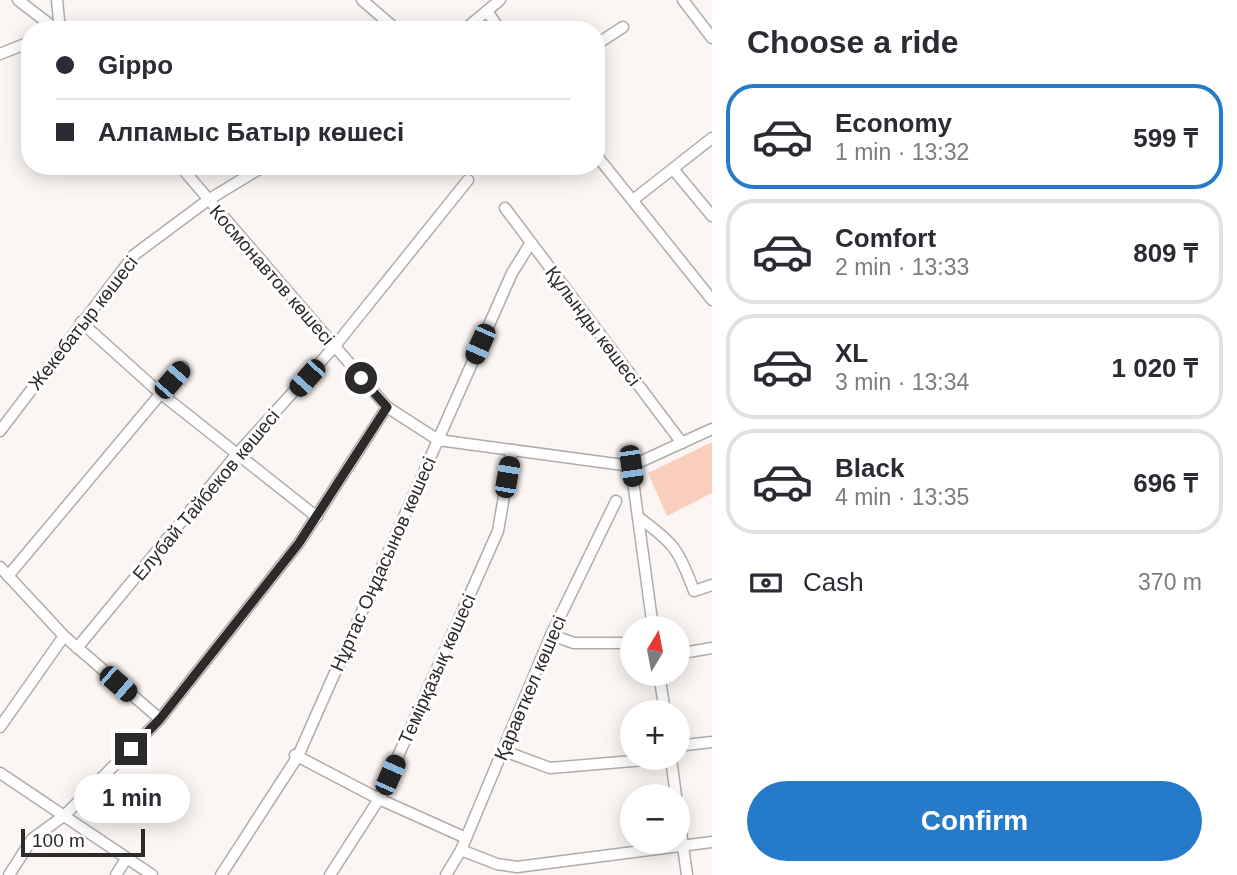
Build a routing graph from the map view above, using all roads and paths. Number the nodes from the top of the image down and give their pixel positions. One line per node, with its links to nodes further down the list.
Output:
1 (18, 0): 7 (street)
2 (57, 0): 8 (street)
3 (500, 0): 6 (street)
4 (683, 0): 13 (street)
5 (369, 2): 9 (street)
6 (487, 11): 10 (street); 11 (street)
7 (46, 21)
8 (58, 21)
9 (388, 21)
10 (475, 21)
11 (493, 21)
12 (622, 27): 14 (street)
13 (712, 38)
14 (605, 39)
15 (21, 46): 16 (street)
16 (0, 54)
17 (712, 138): 19 (street)
18 (605, 166): 24 (street)
19 (673, 169): 24 (street); 26 (street)
20 (187, 175): 23 (street, Космонавтов көшесі)
21 (249, 175): 23 (street, Жекебатыр көшесі)
22 (468, 180): 30 (street, Елубай Тайбеков көшесі)
23 (208, 200): 29 (street, Жекебатыр көшесі); 30 (street, Космонавтов көшесі)
24 (633, 200): 28 (street)
25 (505, 208): 27 (street, Құлынды көшесі)
26 (712, 216)
27 (530, 244): 36 (street, Нұртас Оңдасынов көшесі); 37 (street, Құлынды көшесі)
28 (712, 300)
29 (81, 322): 32 (street); 35 (street, Жекебатыр көшесі)
30 (334, 347): 33 (street, Космонавтов көшесі); 39 (street, Елубай Тайбеков көшесі)
31 (183, 367): 32 (street)
32 (160, 393): 39 (street); 45 (street)
33 (387, 407): 36 (street, Космонавтов көшесі); 42 (street)
34 (712, 429): 37 (street)
35 (0, 431)
36 (438, 440): 38 (street, Космонавтов көшесі); 59 (street, Нұртас Оңдасынов көшесі)
37 (682, 443): 40 (street)
38 (512, 450): 40 (street, Космонавтов көшесі); 62 (street, Темірқазық көшесі)
39 (237, 454): 42 (street); 51 (street, Елубай Тайбеков көшесі)
40 (631, 466): 43 (street)
41 (616, 501): 48 (street, Қараөткел көшесі)
42 (317, 517): 54 (street)
43 (638, 517): 46 (street); 47 (street)
44 (0, 567): 45 (street)
45 (8, 576): 49 (street)
46 (712, 585)
47 (651, 616)
48 (551, 635): 50 (street); 58 (street, Қараөткел көшесі)
49 (64, 636): 51 (street); 55 (street)
50 (620, 643)
51 (77, 648): 54 (street)
52 (712, 648): 53 (street)
53 (690, 652)
54 (160, 719): 63 (street)
55 (0, 727)
56 (712, 742): 57 (street)
57 (690, 745)
58 (504, 751): 60 (street); 64 (street, Қараөткел көшесі)
59 (297, 755): 62 (street); 74 (street, Нұртас Оңдасынов көшесі)
60 (620, 762)
61 (0, 773): 63 (street)
62 (379, 799): 64 (street); 75 (street, Темірқазық көшесі)
63 (65, 815): 70 (street); 71 (street)
64 (466, 838): 67 (street, Қараөткел көшесі)
65 (712, 842): 66 (street)
66 (690, 845)
67 (461, 850): 68 (street); 76 (street, Қараөткел көшесі)
68 (620, 854)
69 (684, 854): 77 (street)
70 (126, 859): 72 (street); 73 (street)
71 (9, 875)
72 (116, 875)
73 (152, 875)
74 (221, 875)
75 (330, 875)
76 (446, 875)
77 (687, 875)

